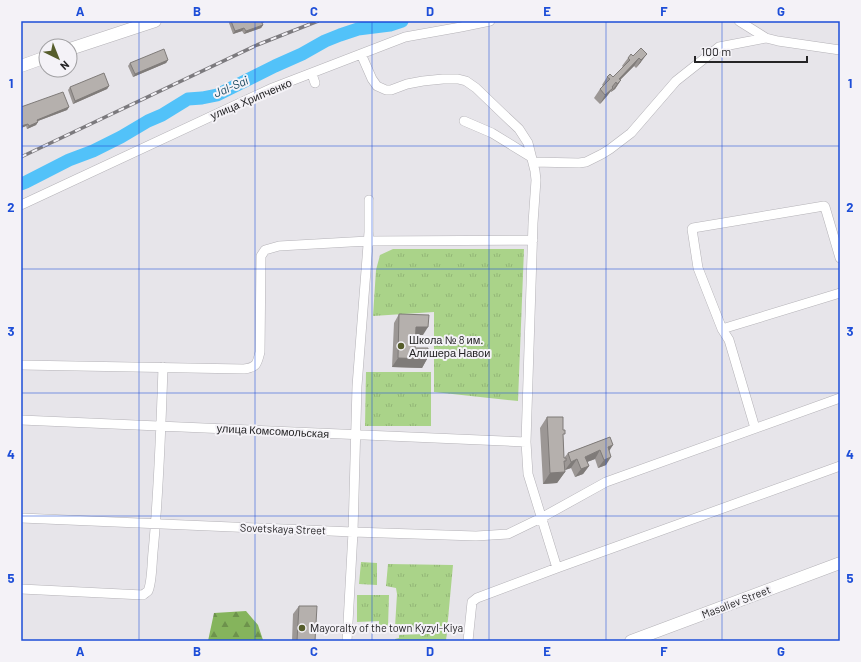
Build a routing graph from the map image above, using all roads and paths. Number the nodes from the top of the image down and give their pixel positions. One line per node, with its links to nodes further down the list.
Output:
1 (155, 21): 5 (main road)
2 (490, 21): 7 (street, улица Хрипченко)
3 (739, 21): 4 (street)
4 (766, 38): 6 (street); 13 (street)
5 (78, 46)
6 (840, 50)
7 (361, 54): 10 (street, улица Хрипченко); 13 (street)
8 (38, 60): 9 (main road)
9 (21, 66)
10 (312, 74): 11 (street); 15 (street, улица Хрипченко)
11 (315, 83)
12 (464, 121): 13 (street)
13 (532, 160): 17 (street)
14 (369, 200): 18 (street)
15 (21, 205)
16 (835, 227): 19 (street); 21 (street)
17 (533, 240): 18 (street); 29 (street)
18 (368, 241): 23 (street); 28 (street)
19 (840, 258)
20 (840, 293): 21 (street)
21 (722, 329): 27 (street)
22 (21, 365): 23 (street)
23 (163, 367): 26 (street)
24 (840, 398): 27 (street, Sovetskaya Street)
25 (21, 420): 26 (street, улица Комсомольская)
26 (161, 426): 28 (street, улица Комсомольская); 33 (street)
27 (755, 428): 32 (street, Sovetskaya Street)
28 (356, 434): 29 (street, улица Комсомольская); 34 (street)
29 (526, 442): 32 (street)
30 (840, 466): 36 (street)
31 (21, 518): 33 (street, Sovetskaya Street)
32 (542, 518): 34 (street, Sovetskaya Street); 36 (street)
33 (156, 523): 34 (street, Sovetskaya Street); 37 (street)
34 (353, 532): 39 (street)
35 (840, 563): 38 (main road, Masaliev Street)
36 (556, 568): 40 (street)
37 (21, 590)
38 (648, 638): 41 (main road, Masaliev Street)
39 (347, 641)
40 (468, 641)
41 (631, 641)

